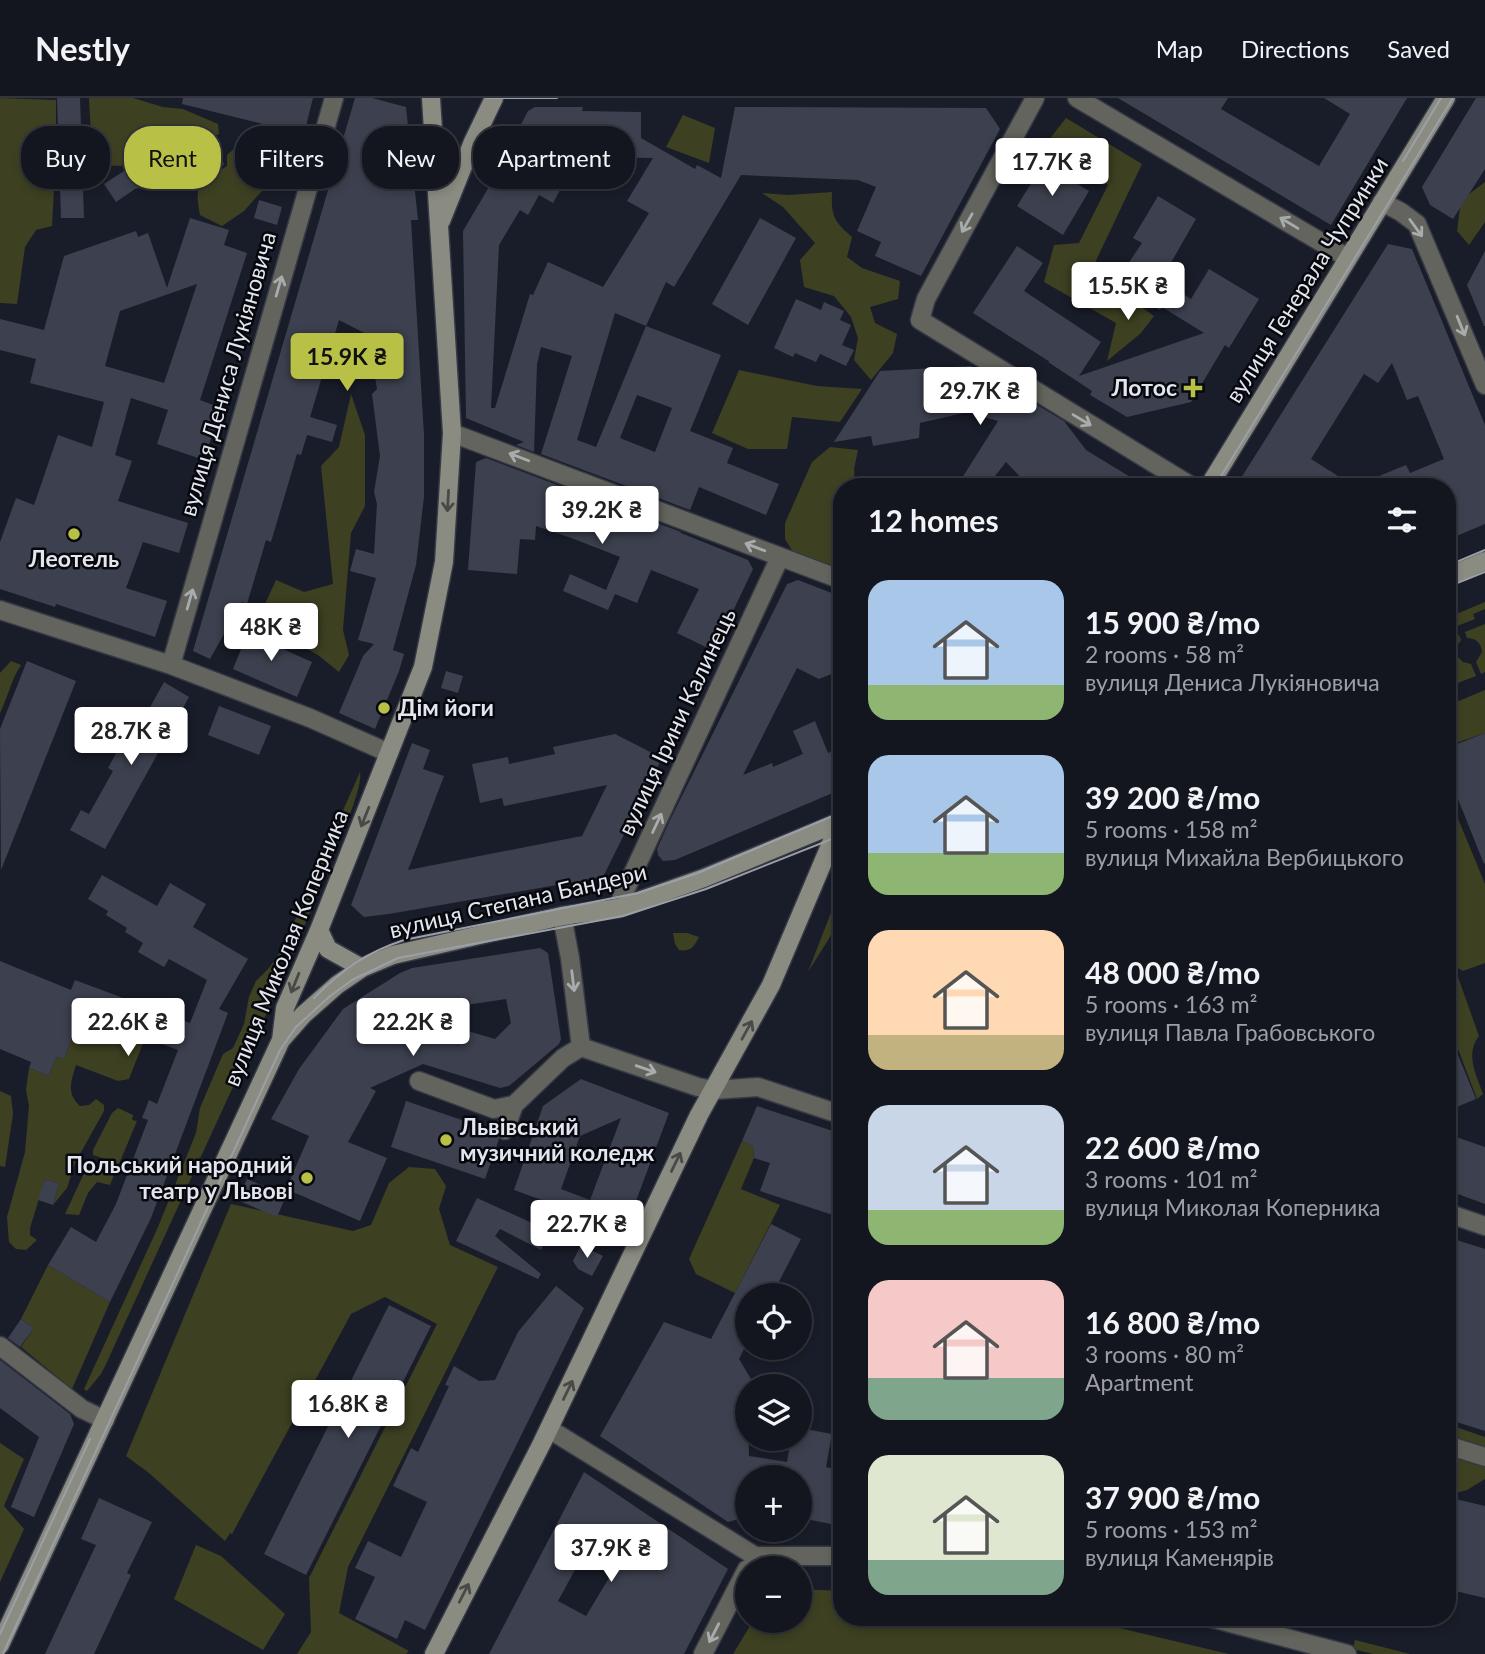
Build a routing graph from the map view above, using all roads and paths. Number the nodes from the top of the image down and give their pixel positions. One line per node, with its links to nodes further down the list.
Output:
1 (334, 98): 19 (street, вулиця Дениса Лукіяновича, one-way to 1)
2 (431, 98): 8 (main road, вулиця Миколая Коперника)
3 (494, 98): 8 (main road, вулиця Миколая Коперника)
4 (1035, 98): 12 (street, one-way to 12)
5 (1077, 98): 9 (street, one-way to 5)
6 (1445, 98): 7 (main road, вулиця Генерала Чупринки)
7 (1382, 202): 9 (main road, вулиця Генерала Чупринки); 10 (street, one-way to 10)
8 (439, 228): 11 (main road, вулиця Миколая Коперника)
9 (1348, 258): 13 (main road, вулиця Генерала Чупринки)
10 (1485, 385)
11 (452, 433): 14 (street, one-way to 11); 20 (main road, вулиця Миколая Коперника, one-way to 20)
12 (1178, 478)
13 (1214, 478)
14 (780, 557): 17 (street); 23 (street, вулиця Ірини Калинець, one-way to 14)
15 (1485, 561): 16 (main road)
16 (1456, 573)
17 (833, 577)
18 (0, 610): 19 (street)
19 (172, 665): 20 (street)
20 (389, 753): 25 (main road, вулиця Миколая Коперника, one-way to 25)
21 (833, 825): 23 (main road, вулиця Степана Бандери)
22 (833, 841): 30 (main road, one-way to 22)
23 (619, 908): 24 (main road, вулиця Степана Бандери)
24 (562, 916): 26 (main road, вулиця Степана Бандери); 28 (street, one-way to 28)
25 (319, 930): 26 (main road); 27 (main road, вулиця Миколая Коперника, one-way to 27)
26 (362, 968): 27 (main road, вулиця Степана Бандери)
27 (281, 1040): 37 (main road, вулиця Миколая Коперника)
28 (581, 1047): 30 (street, one-way to 30); 31 (street)
29 (419, 1081): 31 (street)
30 (714, 1090): 32 (street); 38 (main road, one-way to 30)
31 (514, 1105): 33 (street)
32 (833, 1112)
33 (505, 1130)
34 (1456, 1216): 35 (street)
35 (1485, 1226)
36 (0, 1346): 37 (street)
37 (105, 1420): 46 (main road, вулиця Миколая Коперника)
38 (549, 1429): 41 (street); 47 (main road, one-way to 38)
39 (1456, 1448): 40 (street)
40 (1485, 1457)
41 (738, 1556)
42 (833, 1557): 43 (street)
43 (812, 1559)
44 (735, 1593): 48 (street, one-way to 48)
45 (1244, 1626): 49 (street)
46 (0, 1645)
47 (434, 1654)
48 (703, 1654)
49 (1347, 1654)

